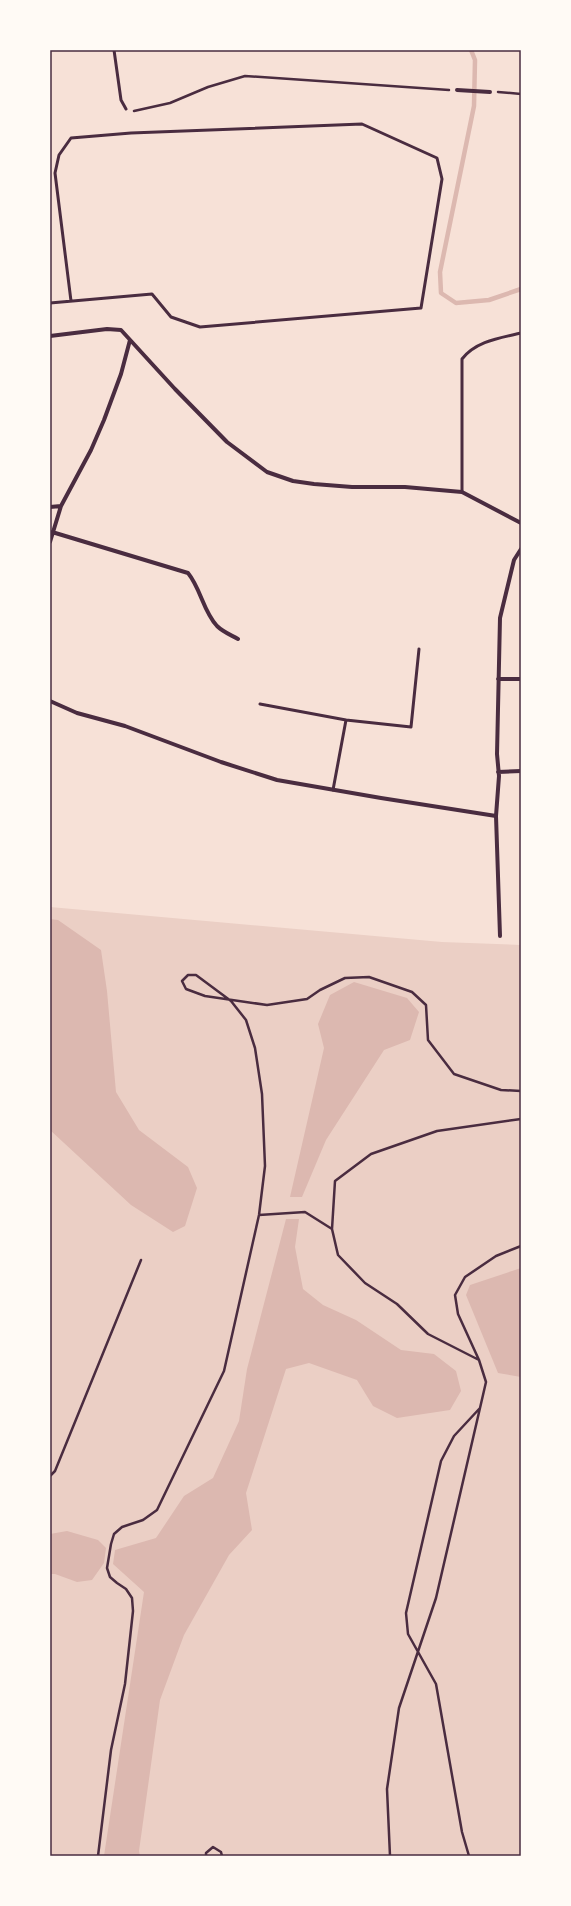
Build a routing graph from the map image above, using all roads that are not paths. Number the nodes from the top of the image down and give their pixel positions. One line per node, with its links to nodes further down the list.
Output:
1 (114, 50): 4 (lane)
2 (457, 90): 3 (street)
3 (490, 92)
4 (126, 109)
5 (71, 301): 5 (lane); 6 (lane)
6 (50, 303)
7 (521, 333): 10 (lane)
8 (50, 336): 9 (street)
9 (130, 340): 10 (street); 11 (street)
10 (462, 492): 13 (street)
11 (61, 506): 12 (street); 14 (street)
12 (50, 507)
13 (521, 523)
14 (52, 532): 15 (street); 17 (street)
15 (50, 542)
16 (521, 549): 20 (street)
17 (238, 639)
18 (419, 649): 23 (lane)
19 (521, 679): 20 (street)
20 (498, 680): 25 (street)
21 (50, 701): 26 (street)
22 (260, 704): 23 (lane)
23 (346, 720): 26 (lane)
24 (521, 771): 25 (street)
25 (498, 772): 27 (street)
26 (333, 790): 27 (street)
27 (496, 816): 28 (street)
28 (500, 936)

